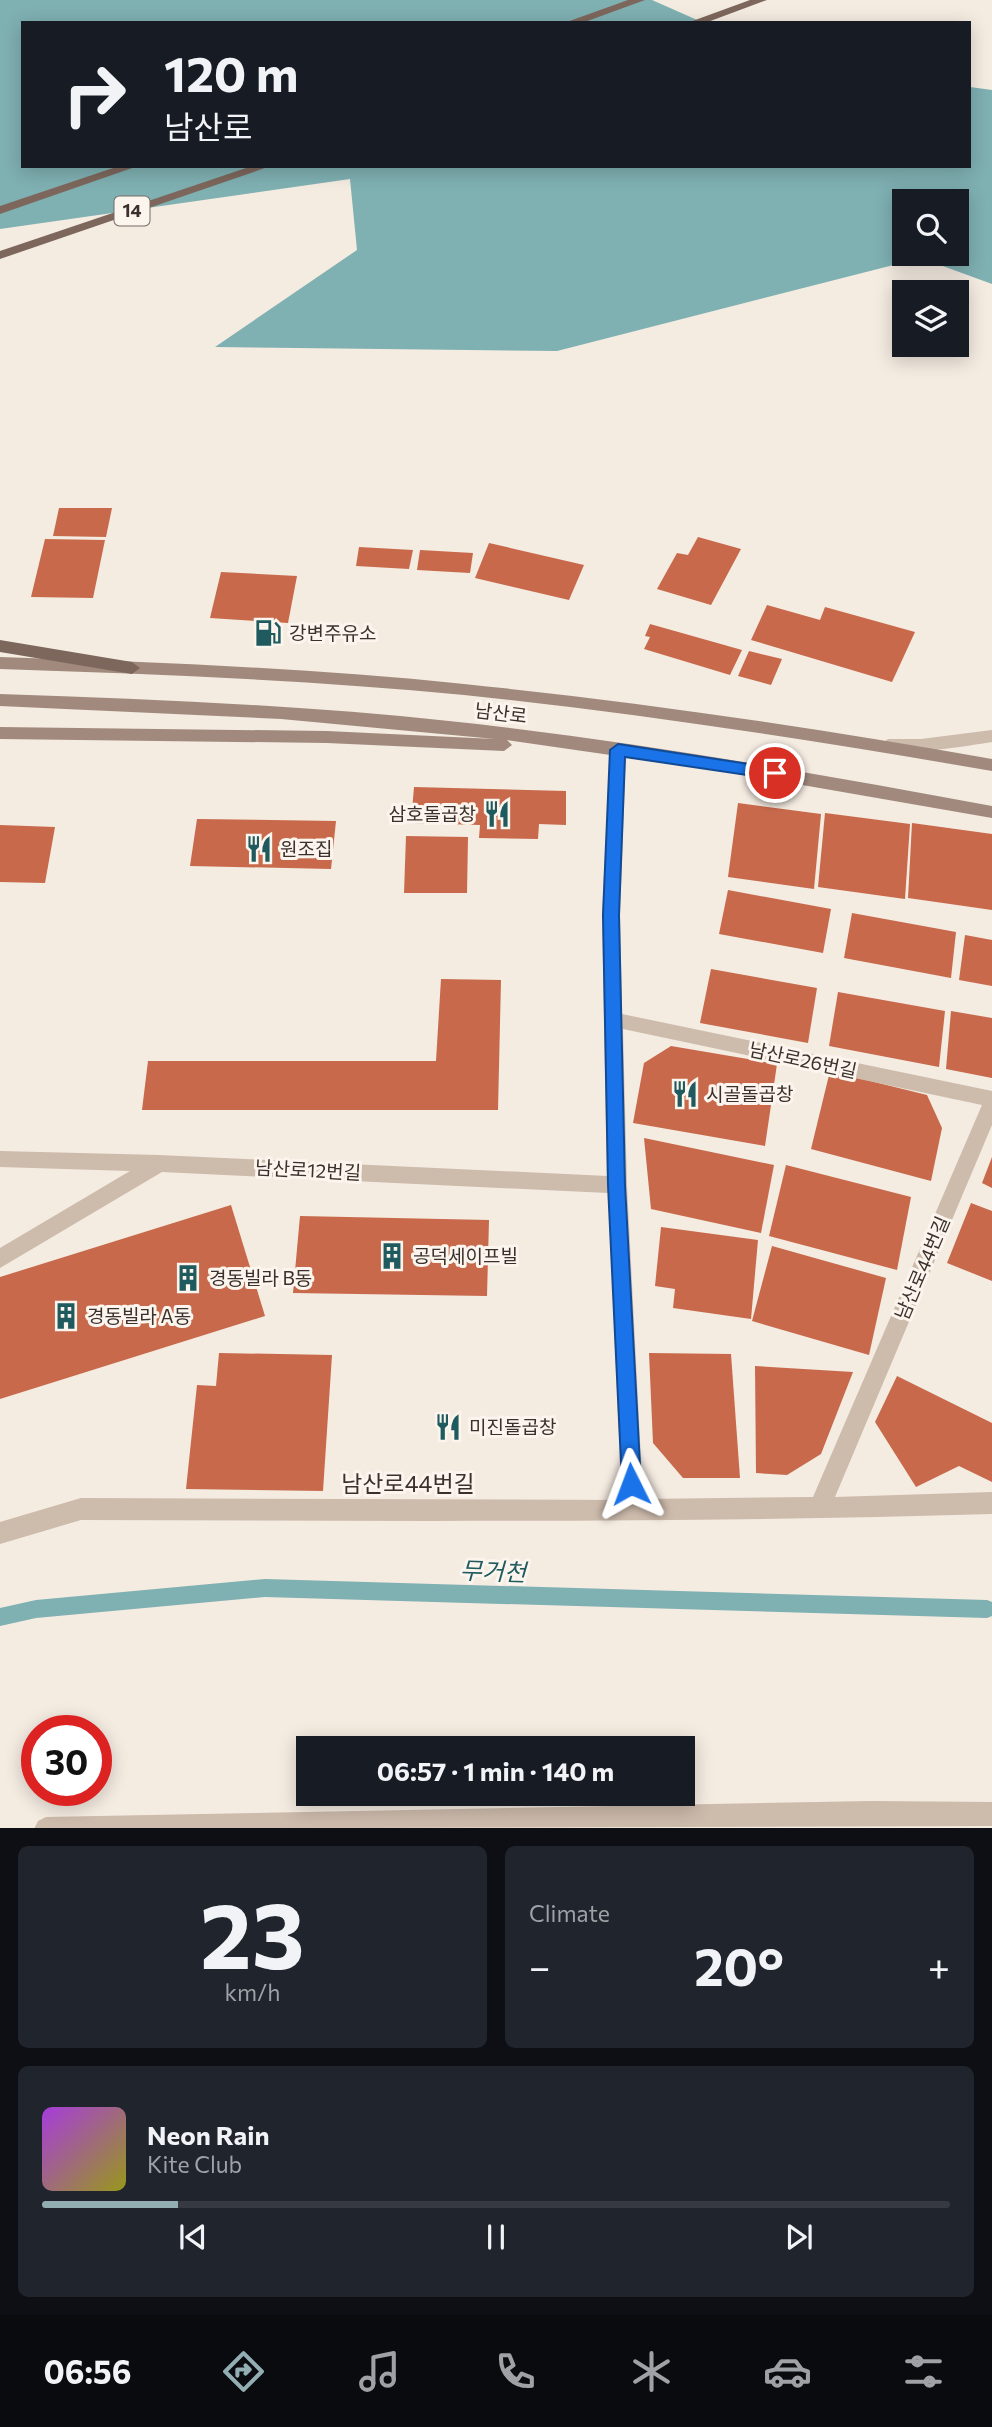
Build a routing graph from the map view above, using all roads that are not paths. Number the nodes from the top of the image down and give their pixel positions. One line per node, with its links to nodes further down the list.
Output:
1 (639, 0): 3 (main road)
2 (761, 0): 4 (main road)
3 (576, 21)
4 (699, 21)
5 (126, 168): 7 (main road, 14)
6 (259, 168): 8 (main road, 14)
7 (0, 209)
8 (0, 255)
9 (0, 646): 11 (main road)
10 (0, 663): 11 (main road, 남산로)
11 (132, 668): 15 (main road, 남산로)
12 (0, 700): 16 (main road, 남산로)
13 (0, 733): 16 (main road)
14 (992, 736): 15 (street)
15 (869, 745): 17 (main road, 남산로)
16 (618, 750): 18 (main road, 남산로); 19 (street)
17 (992, 765)
18 (992, 812)
19 (614, 1020): 20 (street, 남산로26번길); 23 (street)
20 (992, 1101): 26 (street, 남산로44번길)
21 (0, 1159): 22 (street, 남산로12번길)
22 (159, 1163): 23 (street, 남산로12번길); 24 (street)
23 (617, 1185): 27 (street)
24 (0, 1259)
25 (992, 1503): 26 (street, 남산로44번길)
26 (819, 1509): 27 (street, 남산로44번길)
27 (633, 1511): 28 (street, 남산로44번길)
28 (0, 1533)
29 (992, 1814): 30 (street)
30 (868, 1821): 31 (street)
31 (149, 1828)

